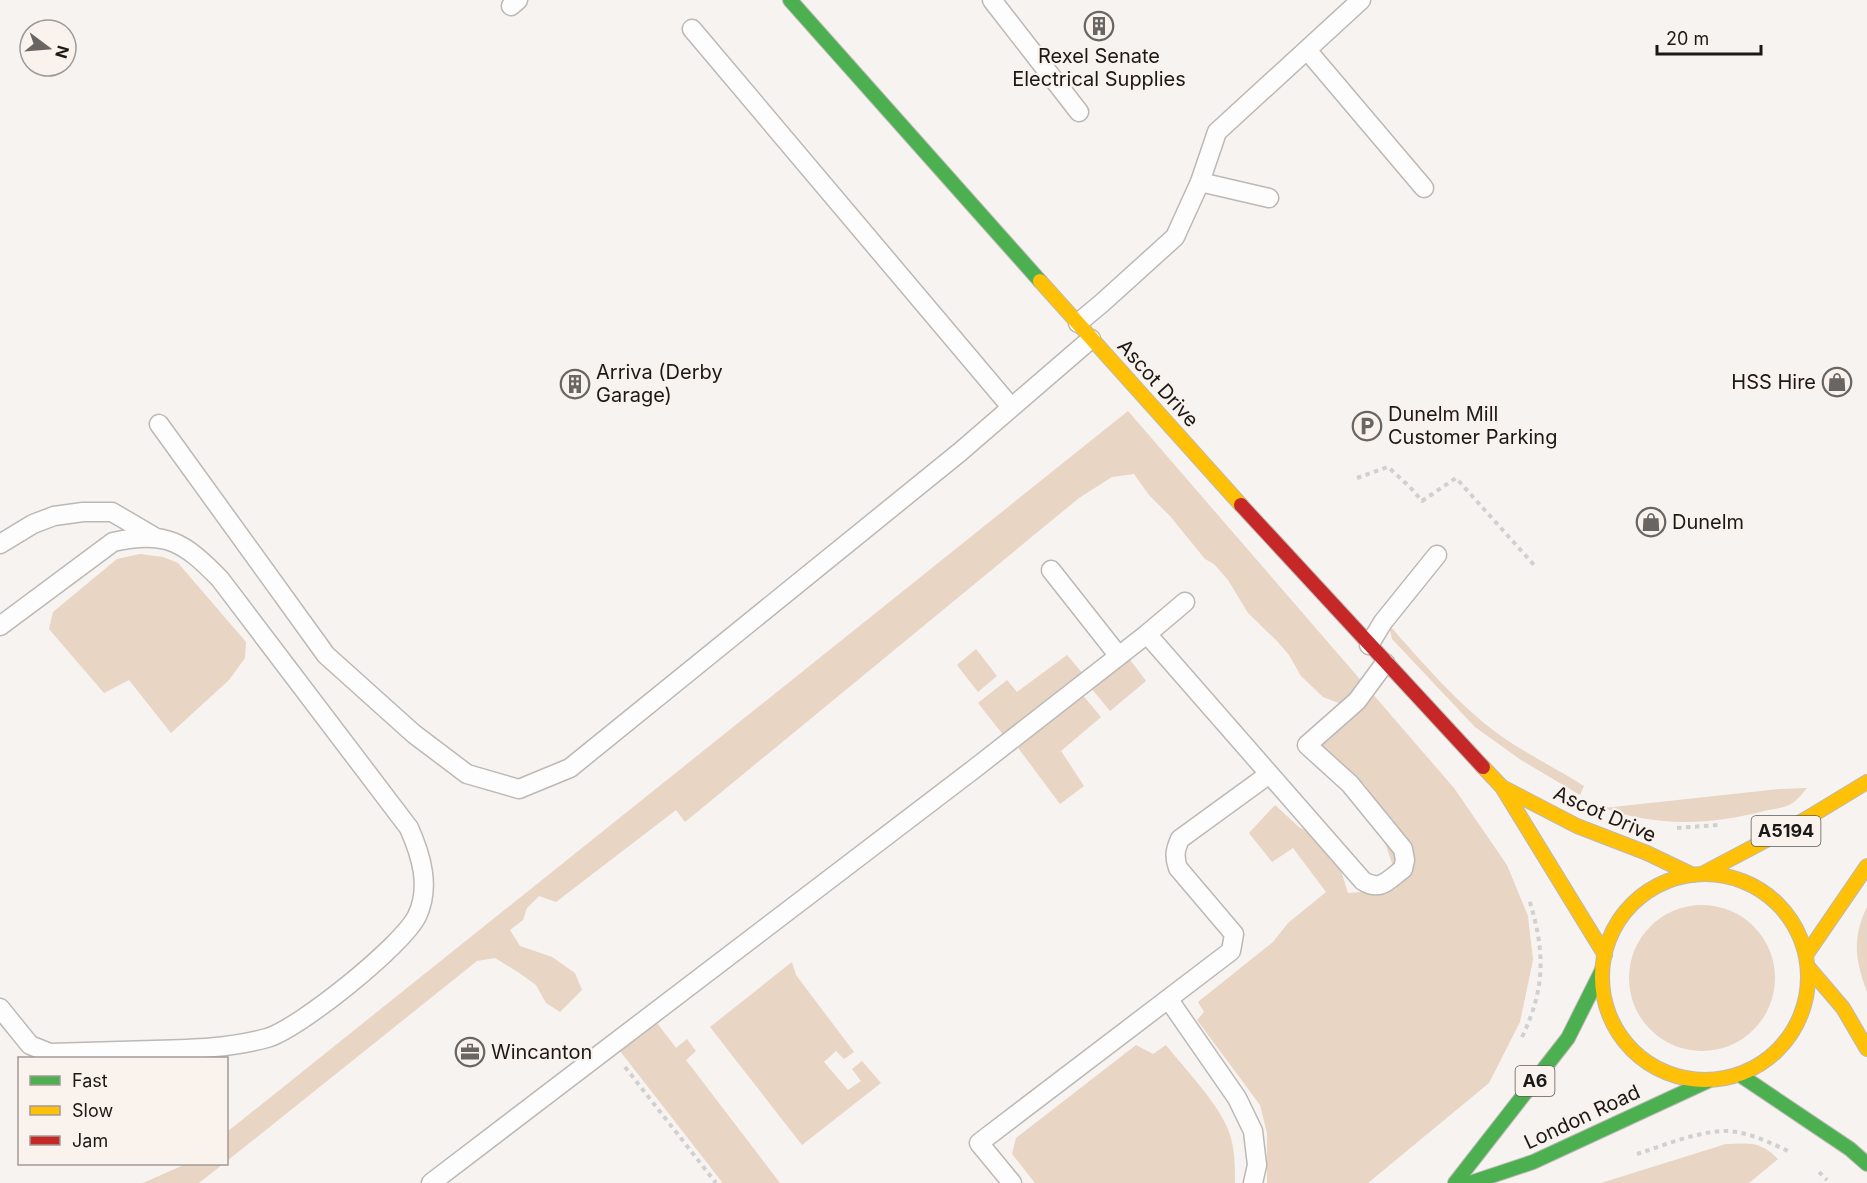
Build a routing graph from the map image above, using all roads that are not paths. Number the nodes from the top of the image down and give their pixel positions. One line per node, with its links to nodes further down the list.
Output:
1 (790, 0): 10 (main road, Ascot Drive)
2 (992, 0): 6 (lane)
3 (1361, 0): 5 (lane)
4 (692, 29): 12 (lane)
5 (1307, 50): 7 (lane); 8 (lane)
6 (1079, 112)
7 (1200, 182): 9 (lane); 10 (lane)
8 (1424, 188)
9 (1269, 198)
10 (1078, 323): 11 (main road, Ascot Drive)
11 (1092, 339): 12 (lane); 21 (main road, Ascot Drive)
12 (1011, 407): 13 (lane)
13 (159, 424)
14 (155, 537): 15 (lane); 19 (lane); 33 (lane)
15 (0, 544)
16 (1437, 555): 21 (lane)
17 (1051, 570): 22 (lane)
18 (1185, 602): 20 (lane)
19 (0, 626)
20 (1147, 634): 22 (lane); 24 (lane)
21 (1369, 645): 23 (main road, Ascot Drive)
22 (1118, 656): 38 (lane)
23 (1385, 663): 24 (lane); 26 (main road, Ascot Drive)
24 (1268, 774): 32 (lane)
25 (1867, 782): 28 (main road, A5194)
26 (1502, 787): 28 (main road, Ascot Drive); 29 (main road, Ascot Drive)
27 (1867, 866): 30 (main road)
28 (1697, 874): 29 (main road); 30 (main road)
29 (1605, 955): 31 (main road)
30 (1807, 961): 34 (main road); 35 (main road)
31 (1602, 970): 36 (main road); 41 (main road, London Road / A6)
32 (1169, 1000): 39 (lane); 40 (lane)
33 (0, 1008)
34 (1867, 1049)
35 (1740, 1075): 36 (main road); 37 (main road)
36 (1708, 1081): 42 (main road, London Road)
37 (1867, 1164)
38 (431, 1183)
39 (1012, 1183)
40 (1253, 1183)
41 (1455, 1183)
42 (1470, 1183)

